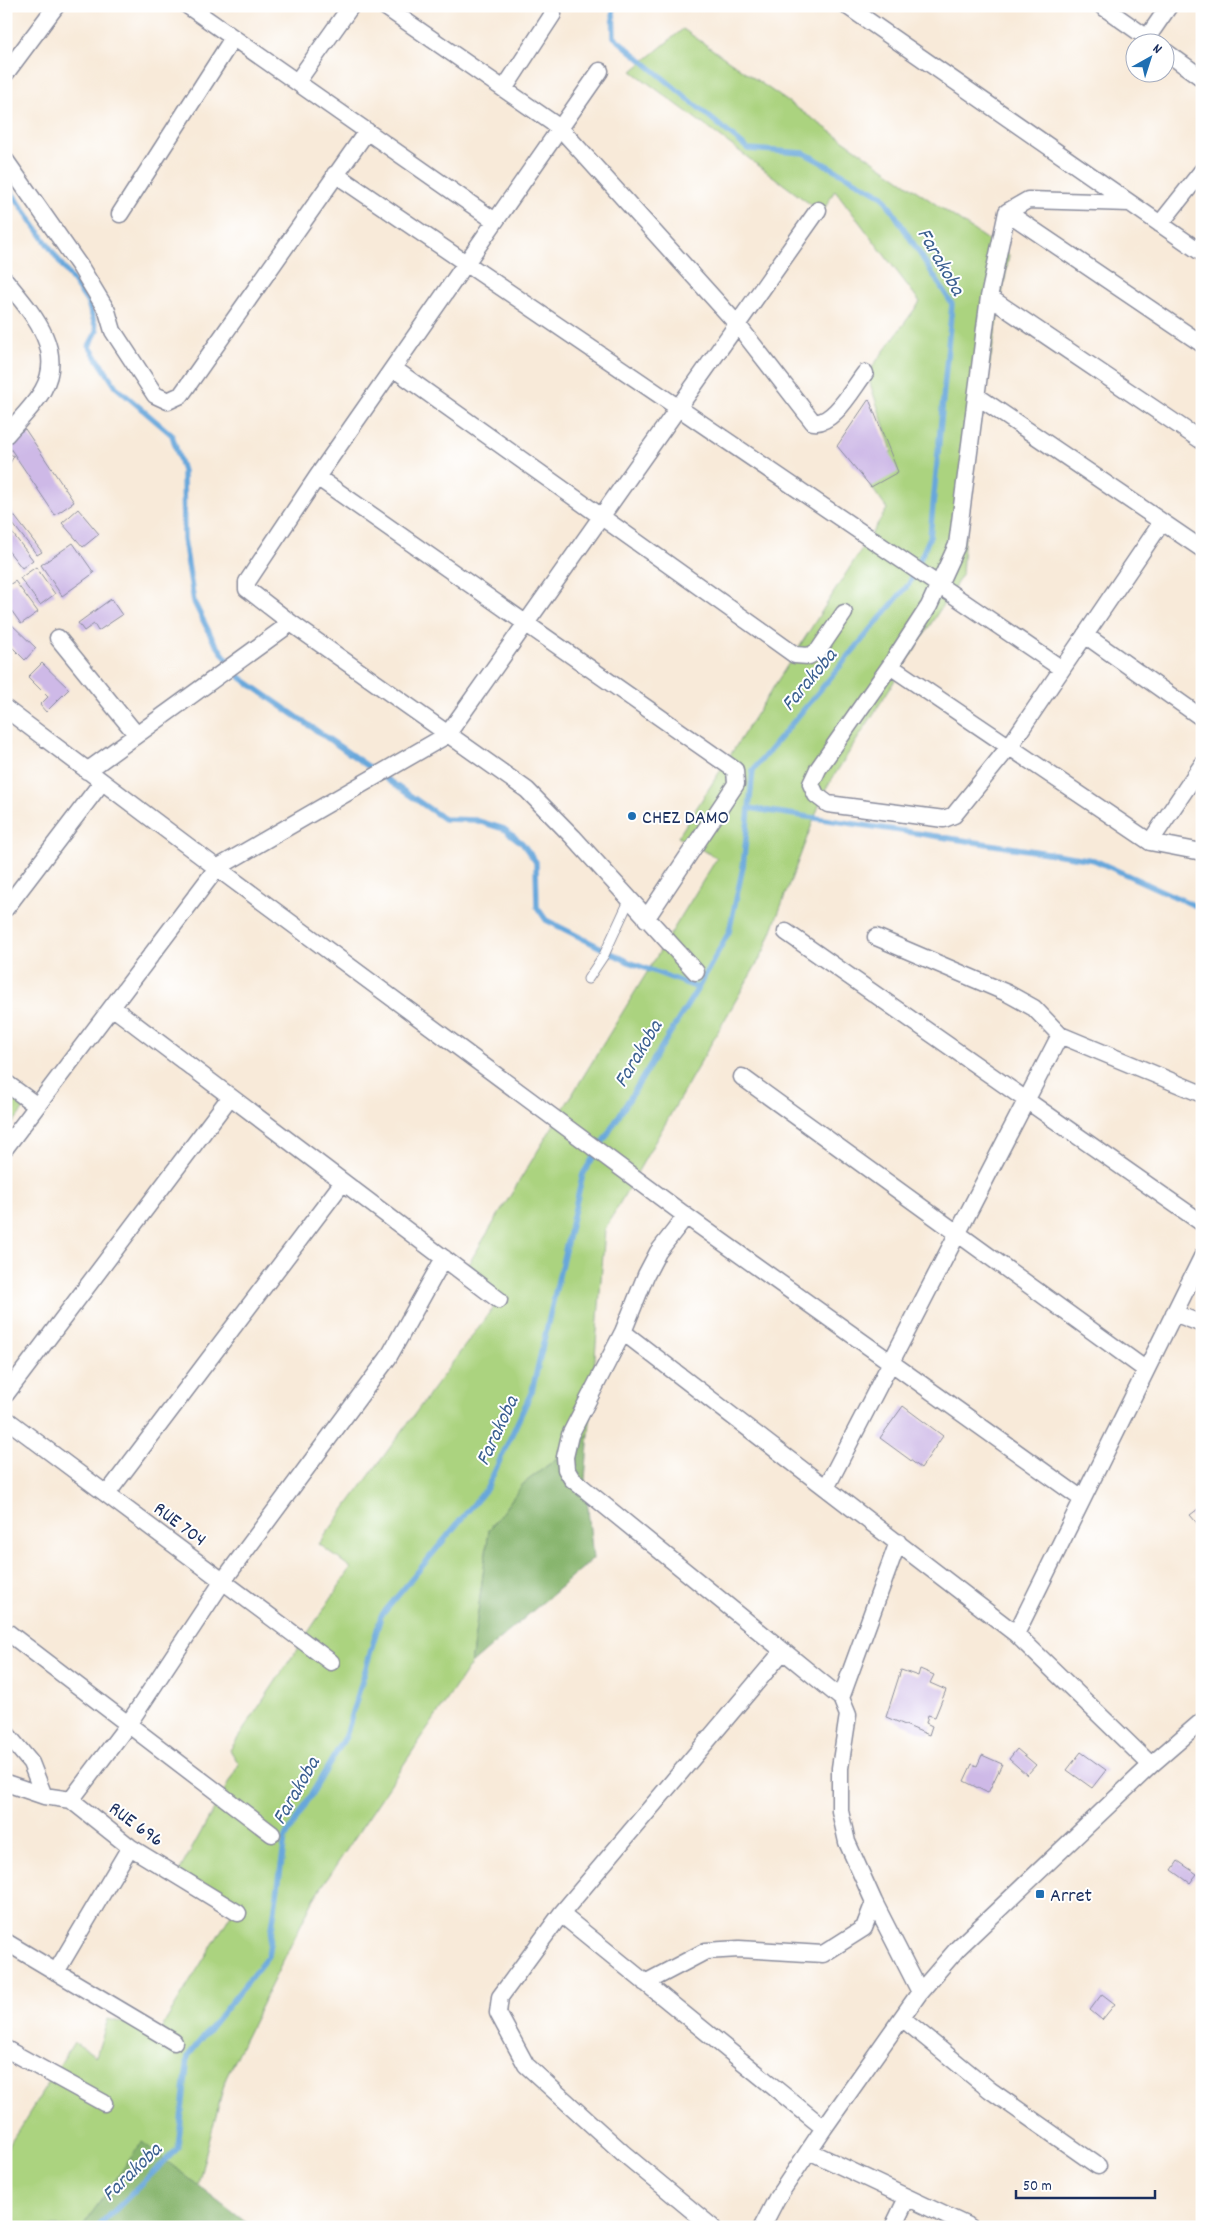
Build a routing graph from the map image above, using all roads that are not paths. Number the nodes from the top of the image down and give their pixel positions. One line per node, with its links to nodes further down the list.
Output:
1 (56, 6): 14 (street)
2 (188, 6): 11 (street)
3 (350, 6): 16 (street)
4 (384, 6): 17 (street)
5 (847, 6): 23 (street)
6 (1102, 6): 9 (street)
7 (1169, 6): 10 (street)
8 (553, 14): 17 (street)
9 (1139, 32)
10 (1154, 32)
11 (233, 38): 16 (street); 26 (street)
12 (1176, 59): 15 (street)
13 (600, 71): 18 (street)
14 (6, 73)
15 (1202, 78)
16 (297, 82): 19 (street)
17 (504, 89): 18 (street)
18 (560, 128): 27 (street); 33 (street)
19 (367, 131): 22 (street); 27 (street)
20 (6, 162): 22 (street)
21 (1202, 171): 28 (street)
22 (335, 174): 30 (street)
23 (1130, 203): 25 (street); 28 (street)
24 (818, 210): 33 (street)
25 (1007, 212): 32 (street); 34 (street)
26 (120, 214)
27 (495, 221): 30 (street)
28 (1160, 224): 29 (street)
29 (1202, 253)
30 (466, 263): 35 (street); 38 (street)
31 (6, 281): 39 (street)
32 (989, 297): 37 (street); 40 (street)
33 (737, 324): 36 (street); 38 (street)
34 (1202, 344)
35 (393, 368): 41 (street); 42 (street)
36 (865, 373)
37 (977, 396): 43 (street); 45 (street)
38 (677, 408): 42 (street); 45 (street)
39 (6, 435)
40 (1202, 441)
41 (317, 477): 47 (street); 48 (street)
42 (600, 516): 46 (street); 47 (street)
43 (1162, 522): 44 (street); 49 (street)
44 (1202, 549)
45 (934, 582): 51 (street); 52 (street)
46 (844, 613)
47 (525, 622): 56 (street); 66 (street)
48 (292, 623): 55 (street); 56 (street)
49 (1085, 635): 52 (street); 54 (street)
50 (58, 638): 55 (street)
51 (890, 666): 57 (street); 57 (street)
52 (1062, 669): 57 (street)
53 (6, 709): 59 (street)
54 (1202, 718)
55 (136, 734): 59 (street)
56 (447, 735): 63 (street); 64 (street)
57 (1009, 747): 61 (street)
58 (1202, 765): 61 (street)
59 (87, 771): 60 (street)
60 (102, 782): 63 (street); 65 (street)
61 (1150, 842): 62 (street)
62 (1202, 852)
63 (216, 868): 71 (street); 81 (street)
64 (629, 901): 66 (street); 70 (lane)
65 (6, 908)
66 (646, 919): 69 (street)
67 (786, 932): 77 (street)
68 (876, 937): 72 (street)
69 (696, 972)
70 (588, 979)
71 (112, 1007): 76 (street); 78 (street)
72 (1060, 1034): 75 (street); 77 (street)
73 (742, 1077): 83 (street)
74 (6, 1083): 78 (street)
75 (1202, 1094)
76 (230, 1097): 80 (street); 92 (street)
77 (1026, 1100): 82 (street); 83 (street)
78 (37, 1106): 79 (street)
79 (6, 1147)
80 (343, 1182): 85 (street); 95 (street)
81 (686, 1216): 89 (street); 90 (street)
82 (1202, 1223)
83 (958, 1233): 90 (street); 91 (street)
84 (1202, 1257): 87 (street)
85 (444, 1258): 86 (street); 98 (street)
86 (499, 1300)
87 (1174, 1313): 88 (street); 91 (street)
88 (1202, 1324)
89 (624, 1332): 94 (street); 101 (street)
90 (892, 1363): 94 (street); 96 (street)
91 (1146, 1370): 96 (street)
92 (6, 1394)
93 (6, 1419): 95 (street, RUE 704)
94 (826, 1488): 97 (street)
95 (106, 1494): 98 (street, RUE 704)
96 (1082, 1498): 100 (street)
97 (898, 1542): 100 (street); 103 (street)
98 (223, 1581): 102 (street, RUE 704); 105 (street)
99 (6, 1631): 105 (street)
100 (1016, 1634): 107 (street)
101 (783, 1651): 103 (street); 115 (street)
102 (331, 1662)
103 (841, 1698): 113 (street)
104 (1202, 1721): 107 (street)
105 (128, 1726): 110 (street); 111 (street)
106 (6, 1733): 109 (street)
107 (1151, 1765): 119 (street)
108 (6, 1783): 109 (street)
109 (44, 1796): 110 (street)
110 (71, 1800): 112 (street, RUE 696)
111 (272, 1834)
112 (130, 1848): 114 (street, RUE 696); 117 (street)
113 (874, 1902): 118 (street); 119 (street)
114 (238, 1913)
115 (561, 1914): 118 (street); 128 (street)
116 (6, 1942): 117 (street)
117 (56, 1972): 121 (street)
118 (645, 1983): 124 (street)
119 (920, 1992): 120 (street)
120 (902, 2018): 124 (street); 126 (street)
121 (174, 2042)
122 (6, 2049): 123 (street)
123 (104, 2103)
124 (824, 2128): 125 (street)
125 (809, 2151): 127 (street); 129 (street)
126 (1098, 2166)
127 (907, 2198): 130 (street); 131 (street)
128 (712, 2227)
129 (762, 2227)
130 (893, 2227)
131 (970, 2227)

